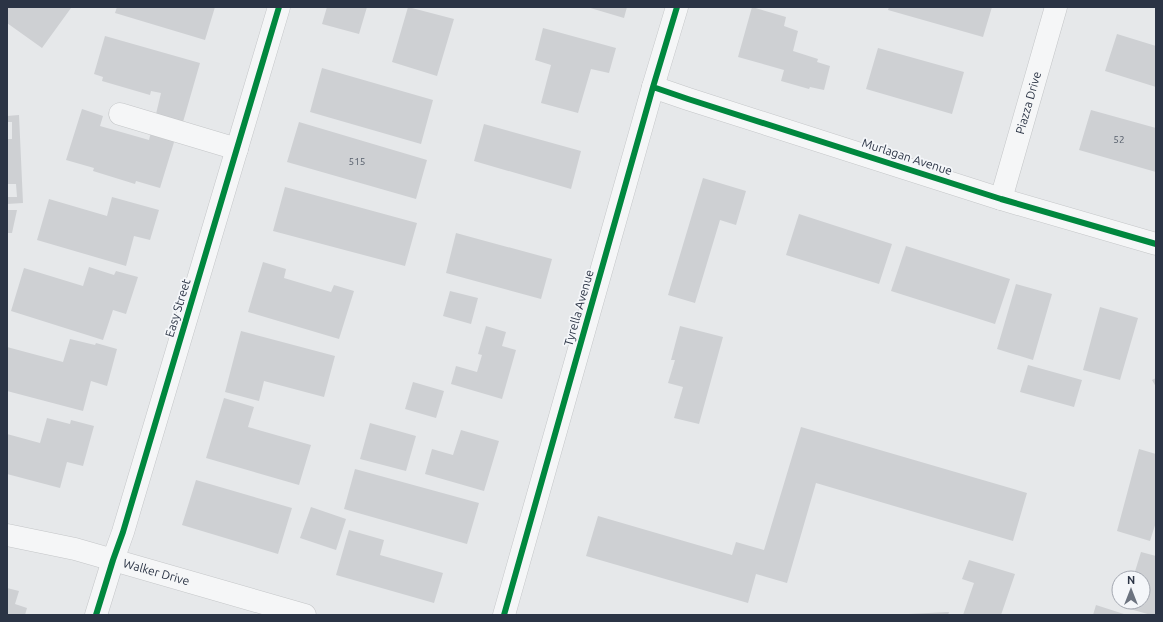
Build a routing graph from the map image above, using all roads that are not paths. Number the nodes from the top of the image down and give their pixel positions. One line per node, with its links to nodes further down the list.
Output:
1 (279, 7): 6 (street, Easy Street)
2 (678, 7): 4 (street, Tyrella Avenue)
3 (1056, 7): 7 (street, Piazza Drive)
4 (654, 87): 7 (street, Murlagan Avenue); 13 (street, Tyrella Avenue)
5 (120, 114): 6 (street)
6 (237, 149): 10 (street, Easy Street)
7 (1001, 199): 8 (street, Murlagan Avenue)
8 (1156, 244)
9 (7, 535): 10 (street, Walker Drive)
10 (113, 560): 11 (street, Easy Street); 12 (street, Walker Drive)
11 (96, 615)
12 (305, 615)
13 (504, 615)

